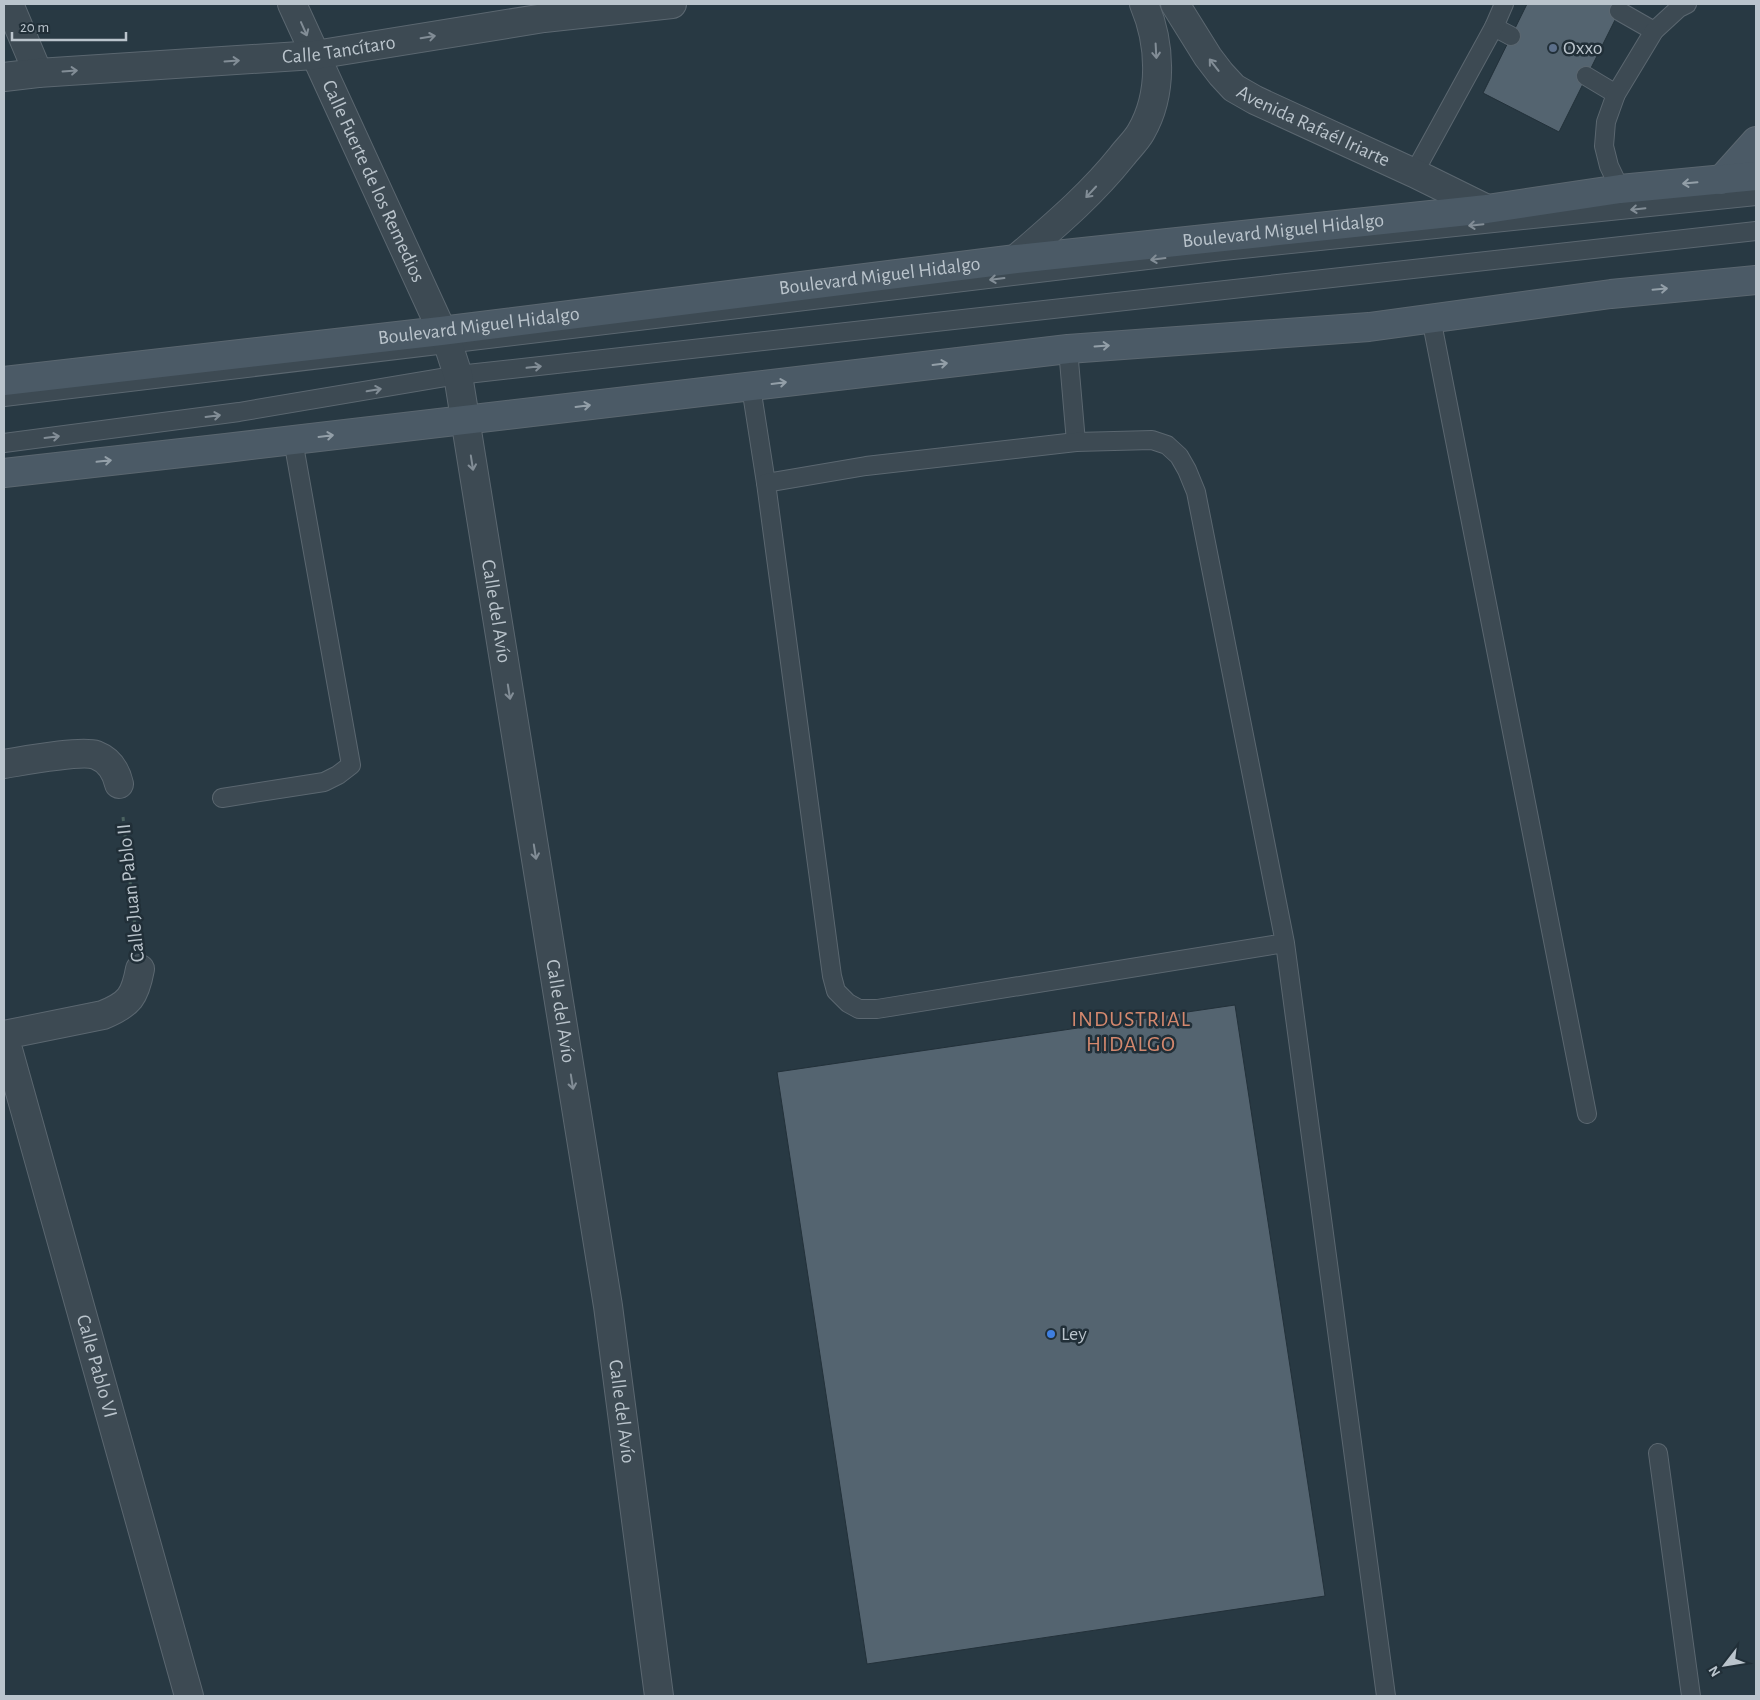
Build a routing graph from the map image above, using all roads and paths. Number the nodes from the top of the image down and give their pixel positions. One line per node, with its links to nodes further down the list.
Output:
1 (10, 4): 14 (street)
2 (292, 4): 13 (street, Calle Fuerte de los Remedios, one-way to 13)
3 (672, 4): 8 (street, Calle Tancítaro)
4 (1144, 4): 26 (street, one-way to 26)
5 (1175, 4): 19 (street, Avenida Rafaél Iriarte, one-way to 5)
6 (1504, 4): 10 (lane)
7 (1687, 4): 11 (lane)
8 (541, 11): 13 (street, Calle Tancítaro, one-way to 8)
9 (1619, 11): 11 (lane)
10 (1494, 27): 12 (lane); 19 (lane)
11 (1654, 31): 17 (lane)
12 (1510, 36)
13 (315, 55): 14 (street, Calle Tancítaro, one-way to 13); 29 (street, Calle Fuerte de los Remedios)
14 (38, 73): 16 (street, Calle Tancítaro)
15 (1586, 76): 17 (lane)
16 (4, 77)
17 (1616, 94): 22 (lane)
18 (1756, 141): 21 (main road)
19 (1414, 173): 24 (street, Avenida Rafaél Iriarte)
20 (1756, 176): 21 (main road, Boulevard Miguel Hidalgo)
21 (1721, 180): 22 (main road, Boulevard Miguel Hidalgo, one-way to 22)
22 (1620, 189): 24 (main road, Boulevard Miguel Hidalgo)
23 (1756, 196): 29 (lane, one-way to 29)
24 (1487, 209): 26 (main road, Boulevard Miguel Hidalgo)
25 (1756, 231): 31 (lane, one-way to 25)
26 (1016, 259): 29 (main road, Boulevard Miguel Hidalgo)
27 (1756, 280): 28 (main road, one-way to 27)
28 (1431, 318): 30 (main road, one-way to 28); 47 (lane)
29 (444, 337): 31 (street, Calle del Avío); 32 (main road, Boulevard Miguel Hidalgo); 34 (lane)
30 (1068, 349): 33 (main road, one-way to 30); 37 (lane)
31 (458, 375): 35 (street, Calle del Avío); 38 (lane, one-way to 31)
32 (4, 381)
33 (751, 387): 35 (main road, one-way to 33); 40 (lane)
34 (4, 397)
35 (465, 420): 36 (main road, one-way to 35); 50 (street, Calle del Avío, one-way to 50)
36 (293, 440): 39 (main road, one-way to 36); 43 (lane)
37 (1076, 442): 40 (lane); 44 (lane)
38 (4, 443)
39 (4, 472)
40 (766, 483): 44 (lane)
41 (4, 764): 42 (street)
42 (119, 784): 45 (path, Calle Juan Pablo II)
43 (222, 798)
44 (1285, 943): 51 (lane)
45 (140, 969): 46 (street, Calle Juan Pablo II)
46 (4, 1035): 49 (street, Calle Pablo VI)
47 (1587, 1114)
48 (1658, 1453): 52 (lane)
49 (190, 1696)
50 (659, 1696)
51 (1386, 1696)
52 (1691, 1696)

